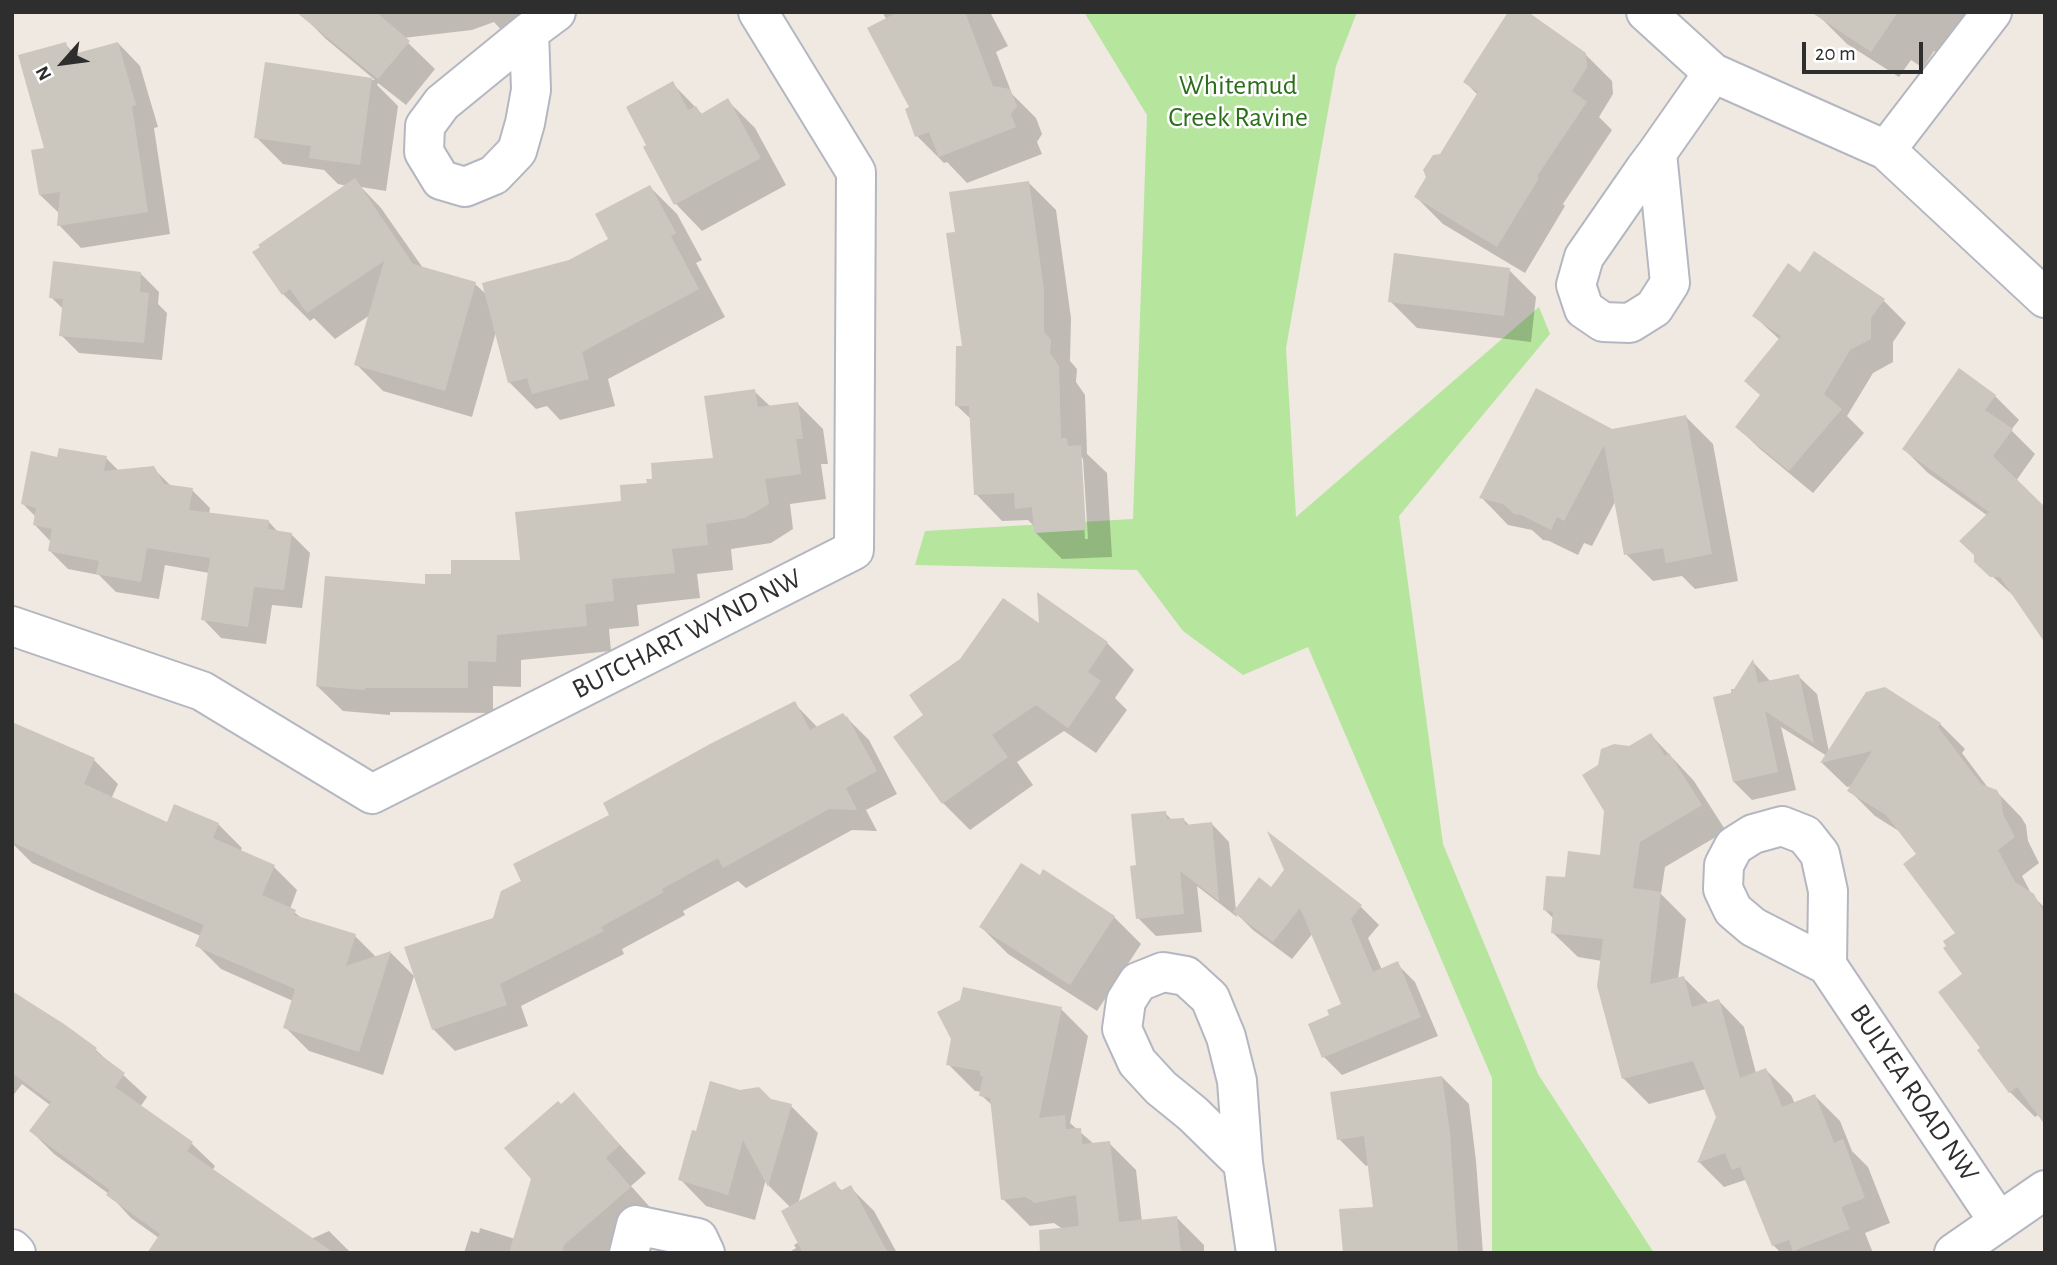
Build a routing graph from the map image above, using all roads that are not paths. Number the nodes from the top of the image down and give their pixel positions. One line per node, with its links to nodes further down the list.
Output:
1 (758, 12): 8 (street, BUTCHART WYND NW)
2 (1646, 12): 4 (street)
3 (1992, 12): 5 (street)
4 (1713, 73): 5 (street); 6 (street)
5 (1886, 150): 7 (street)
6 (1657, 153)
7 (2045, 298)
8 (12, 626)
9 (1827, 965): 12 (street, BULYEA ROAD NW)
10 (1243, 1163): 10 (street); 17 (street)
11 (2045, 1190): 12 (street)
12 (1999, 1222): 18 (street)
13 (12, 1249): 14 (street)
14 (16, 1253)
15 (629, 1253): 16 (street)
16 (705, 1253)
17 (1256, 1253)
18 (1954, 1253)

